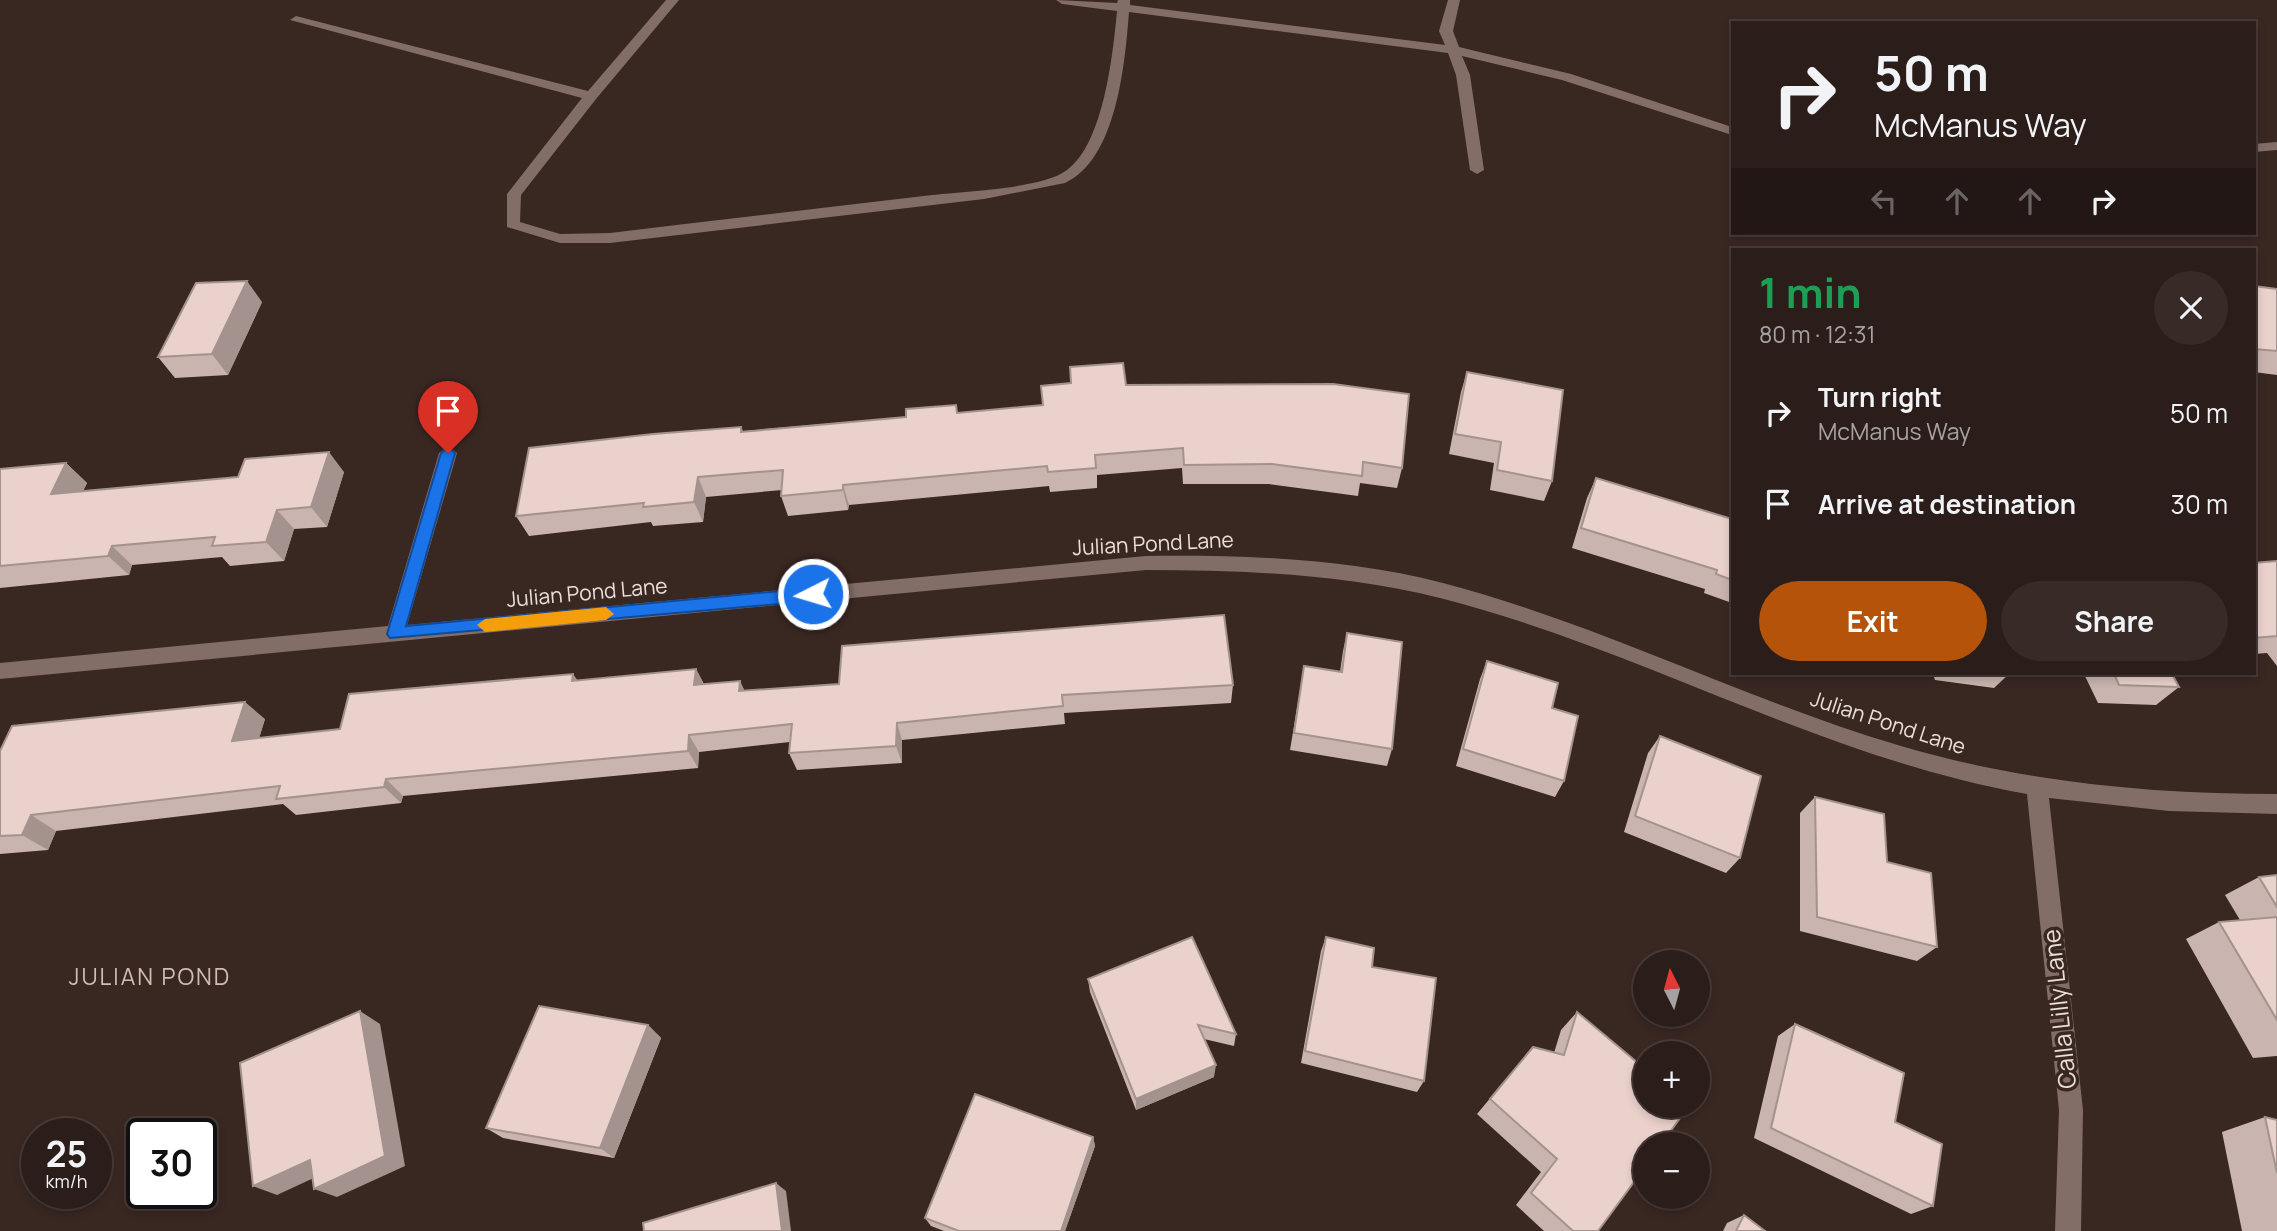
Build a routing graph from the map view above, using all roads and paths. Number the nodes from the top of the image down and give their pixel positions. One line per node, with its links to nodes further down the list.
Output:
1 (673, 0): 7 (street)
2 (1062, 0): 4 (street)
3 (1454, 0): 6 (street)
4 (1124, 4): 6 (street); 7 (street)
5 (296, 20): 7 (street)
6 (1452, 50): 8 (street); 11 (street)
7 (592, 96)
8 (1731, 131)
9 (2277, 145): 10 (street)
10 (2256, 148)
11 (1477, 170)
12 (448, 453): 13 (street)
13 (395, 634): 14 (street, Julian Pond Lane); 15 (street, Julian Pond Lane)
14 (0, 671)
15 (2037, 787): 16 (street, Julian Pond Lane); 17 (street, Calla Lilly Lane)
16 (2277, 804)
17 (2068, 1231)

